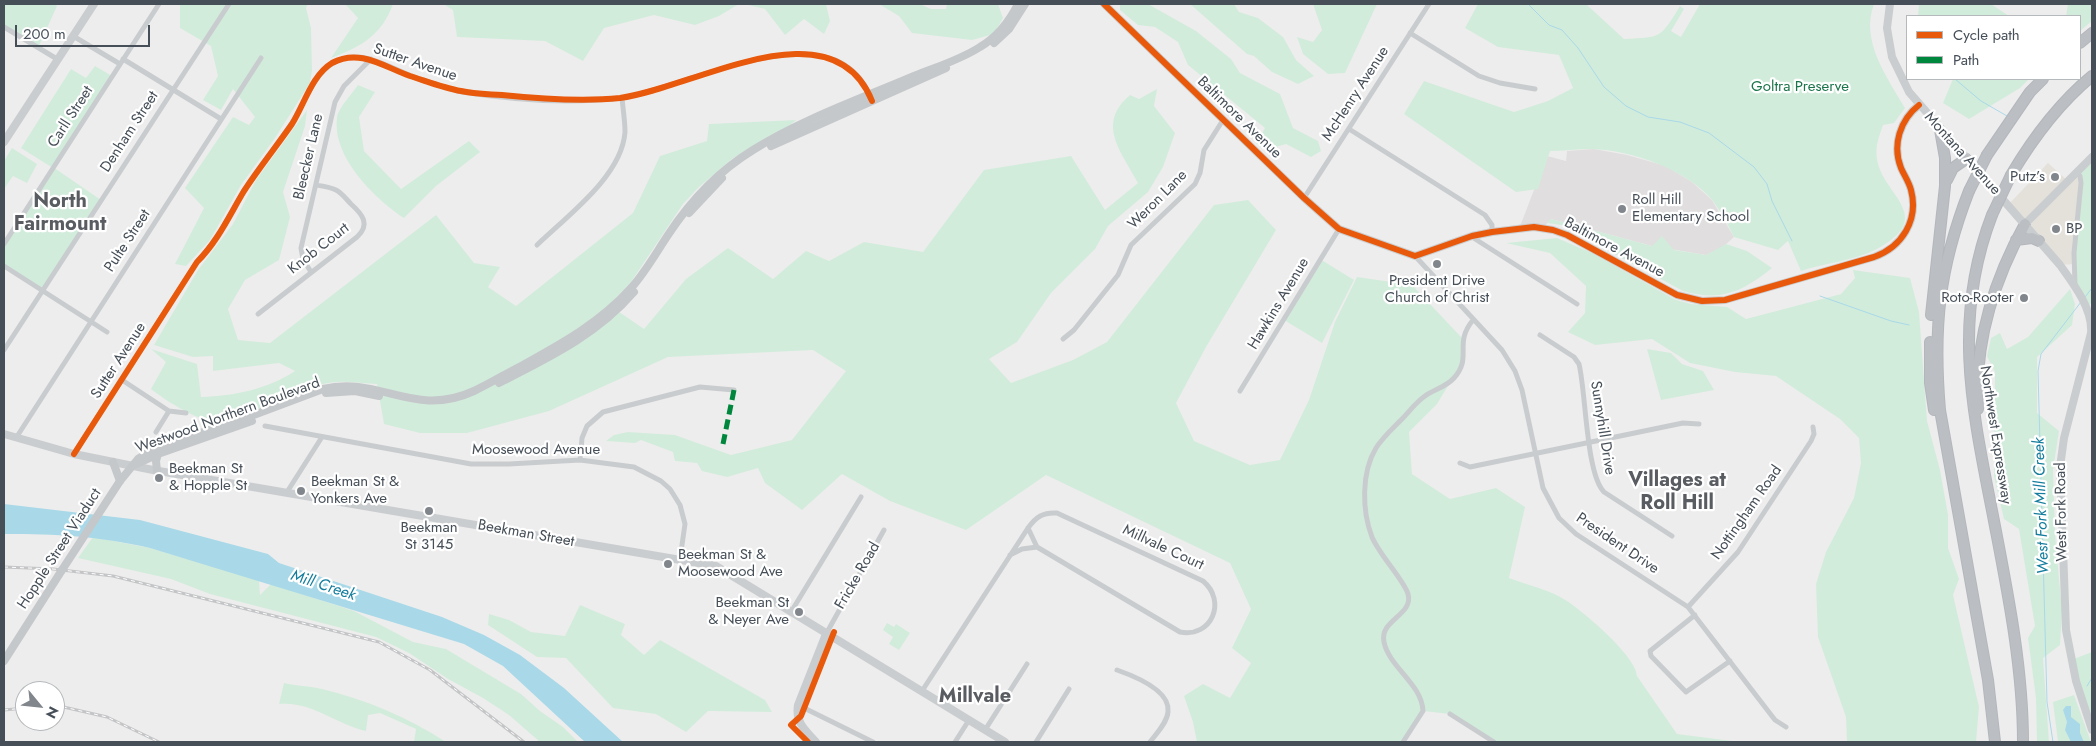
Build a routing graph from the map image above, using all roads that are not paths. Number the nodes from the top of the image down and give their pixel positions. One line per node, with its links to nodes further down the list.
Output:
1 (94, 4): 12 (street)
2 (159, 4): 18 (street, Carll Street)
3 (229, 4): 23 (street, Denham Street)
4 (1018, 4): 25 (main road, Westwood Northern Boulevard)
5 (1025, 4): 25 (main road, Westwood Northern Boulevard)
6 (1104, 4): 28 (street, Baltimore Avenue)
7 (1429, 4): 10 (street, McHenry Avenue)
8 (1890, 4): 26 (street, Montana Avenue)
9 (4, 27): 16 (street)
10 (1410, 33): 22 (street); 29 (street, McHenry Avenue)
11 (2092, 33): 13 (highway)
12 (73, 36): 16 (street); 18 (street)
13 (2081, 42)
14 (261, 58): 27 (street, Pulte Street)
15 (352, 58): 17 (street, Sutter Avenue); 19 (street); 59 (street, Sutter Avenue)
16 (57, 59): 31 (street)
17 (371, 59): 19 (street, Bleecker Lane); 24 (street, Sutter Avenue)
18 (121, 62): 23 (street); 44 (street, Carll Street)
19 (358, 72): 35 (street, Bleecker Lane)
20 (2092, 76): 81 (highway, Northwest Expressway, bridge)
21 (2041, 80): 84 (highway, bridge)
22 (1535, 89)
23 (172, 90): 27 (street); 50 (street, Denham Street)
24 (622, 98): 25 (street, Sutter Avenue); 45 (street)
25 (871, 98): 74 (main road, Westwood Northern Boulevard); 78 (main road, Westwood Northern Boulevard)
26 (1919, 105): 30 (street, Montana Avenue); 40 (street, Baltimore Avenue)
27 (220, 119): 54 (street, Pulte Street)
28 (1223, 120): 37 (street, Baltimore Avenue); 57 (street, Weron Lane)
29 (1349, 129): 37 (street, McHenry Avenue); 40 (street)
30 (1940, 130): 33 (street, Montana Avenue); 36 (highway)
31 (4, 142)
32 (2092, 157): 34 (street)
33 (1966, 159): 36 (highway); 38 (street, Montana Avenue)
34 (2076, 172): 38 (street); 49 (street, West Fork Road)
35 (316, 185): 48 (street, Bleecker Lane); 48 (street, Knob Court)
36 (1945, 186): 84 (highway)
37 (1304, 198): 39 (street, Baltimore Avenue)
38 (2025, 224): 42 (highway); 43 (street, Montana Avenue)
39 (1339, 229): 46 (street, Baltimore Avenue); 61 (street, Hawkins Avenue)
40 (1492, 232): 41 (street, Baltimore Avenue)
41 (1472, 236): 46 (street, Baltimore Avenue); 51 (street)
42 (2016, 240): 43 (highway); 81 (highway)
43 (2039, 241): 49 (street, Montana Avenue)
44 (4, 244)
45 (537, 245)
46 (1415, 256): 53 (street, President Drive)
47 (4, 266): 50 (street)
48 (311, 272): 52 (street, Knob Court)
49 (2076, 286): 107 (street, West Fork Road)
50 (42, 291): 54 (street); 58 (street, Denham Street)
51 (1577, 304)
52 (258, 314)
53 (1473, 320): 72 (street, President Drive); 114 (street)
54 (91, 322): 55 (street); 70 (street, Pulte Street)
55 (107, 332)
56 (1540, 335): 71 (street, Sunnyhill Drive)
57 (1063, 339)
58 (4, 350)
59 (122, 380): 62 (street); 73 (street, Sutter Avenue)
60 (734, 390): 75 (street)
61 (1240, 391)
62 (169, 411): 63 (street); 67 (street)
63 (186, 414)
64 (1699, 424): 71 (street)
65 (265, 426): 69 (street, Moosewood Avenue)
66 (1813, 428): 91 (street, Nottingham Road)
67 (156, 432)
68 (4, 434): 70 (street, Beekman Street)
69 (322, 437): 75 (street, Moosewood Avenue); 82 (street)
70 (16, 438): 73 (street, Beekman Street)
71 (1590, 442): 72 (street); 87 (street, Sunnyhill Drive)
72 (1535, 453): 77 (street); 91 (street, President Drive)
73 (74, 454): 76 (street, Beekman Street)
74 (158, 454): 78 (main road, Westwood Northern Boulevard); 79 (main road)
75 (580, 460): 90 (street, Moosewood Avenue)
76 (113, 462): 78 (street, Beekman Street); 80 (main road)
77 (1460, 463)
78 (132, 466): 79 (street, Beekman Street); 80 (main road, Hopple Street Viaduct)
79 (158, 470): 82 (street, Beekman Street)
80 (121, 478): 95 (main road, Hopple Street Viaduct, bridge)
81 (1986, 484): 104 (highway, Northwest Expressway)
82 (287, 492): 90 (street, Beekman Street)
83 (861, 497): 92 (street)
84 (1959, 511): 116 (highway)
85 (1028, 528): 88 (street); 88 (street, Millvale Court); 89 (street, Millvale Court)
86 (884, 530): 94 (street, Fricke Road)
87 (1672, 536)
88 (1037, 547): 89 (street)
89 (1010, 555): 100 (street, Millvale Court)
90 (680, 560): 92 (street, Beekman Street)
91 (1688, 607): 93 (street, President Drive)
92 (791, 612): 94 (street, Beekman Street)
93 (1695, 615): 96 (street, President Drive); 96 (street)
94 (826, 634): 100 (street, Beekman Street); 101 (street, Fricke Road)
95 (4, 661)
96 (1730, 661): 105 (street, President Drive)
97 (1027, 664): 106 (street)
98 (1117, 670): 113 (street)
99 (1069, 690): 112 (street)
100 (922, 691): 103 (street, Beekman Street)
101 (798, 705): 108 (street); 109 (street)
102 (1450, 714): 115 (street)
103 (969, 720): 106 (street, Beekman Street); 110 (street)
104 (2023, 721): 117 (highway, Northwest Expressway); 118 (highway)
105 (1786, 727)
106 (985, 730): 111 (street, Beekman Street)
107 (2092, 730)
108 (816, 742)
109 (874, 742)
110 (955, 742)
111 (1005, 742)
112 (1036, 742)
113 (1150, 742)
114 (1403, 742)
115 (1494, 742)
116 (1995, 742)
117 (2023, 742)
118 (2029, 742)

